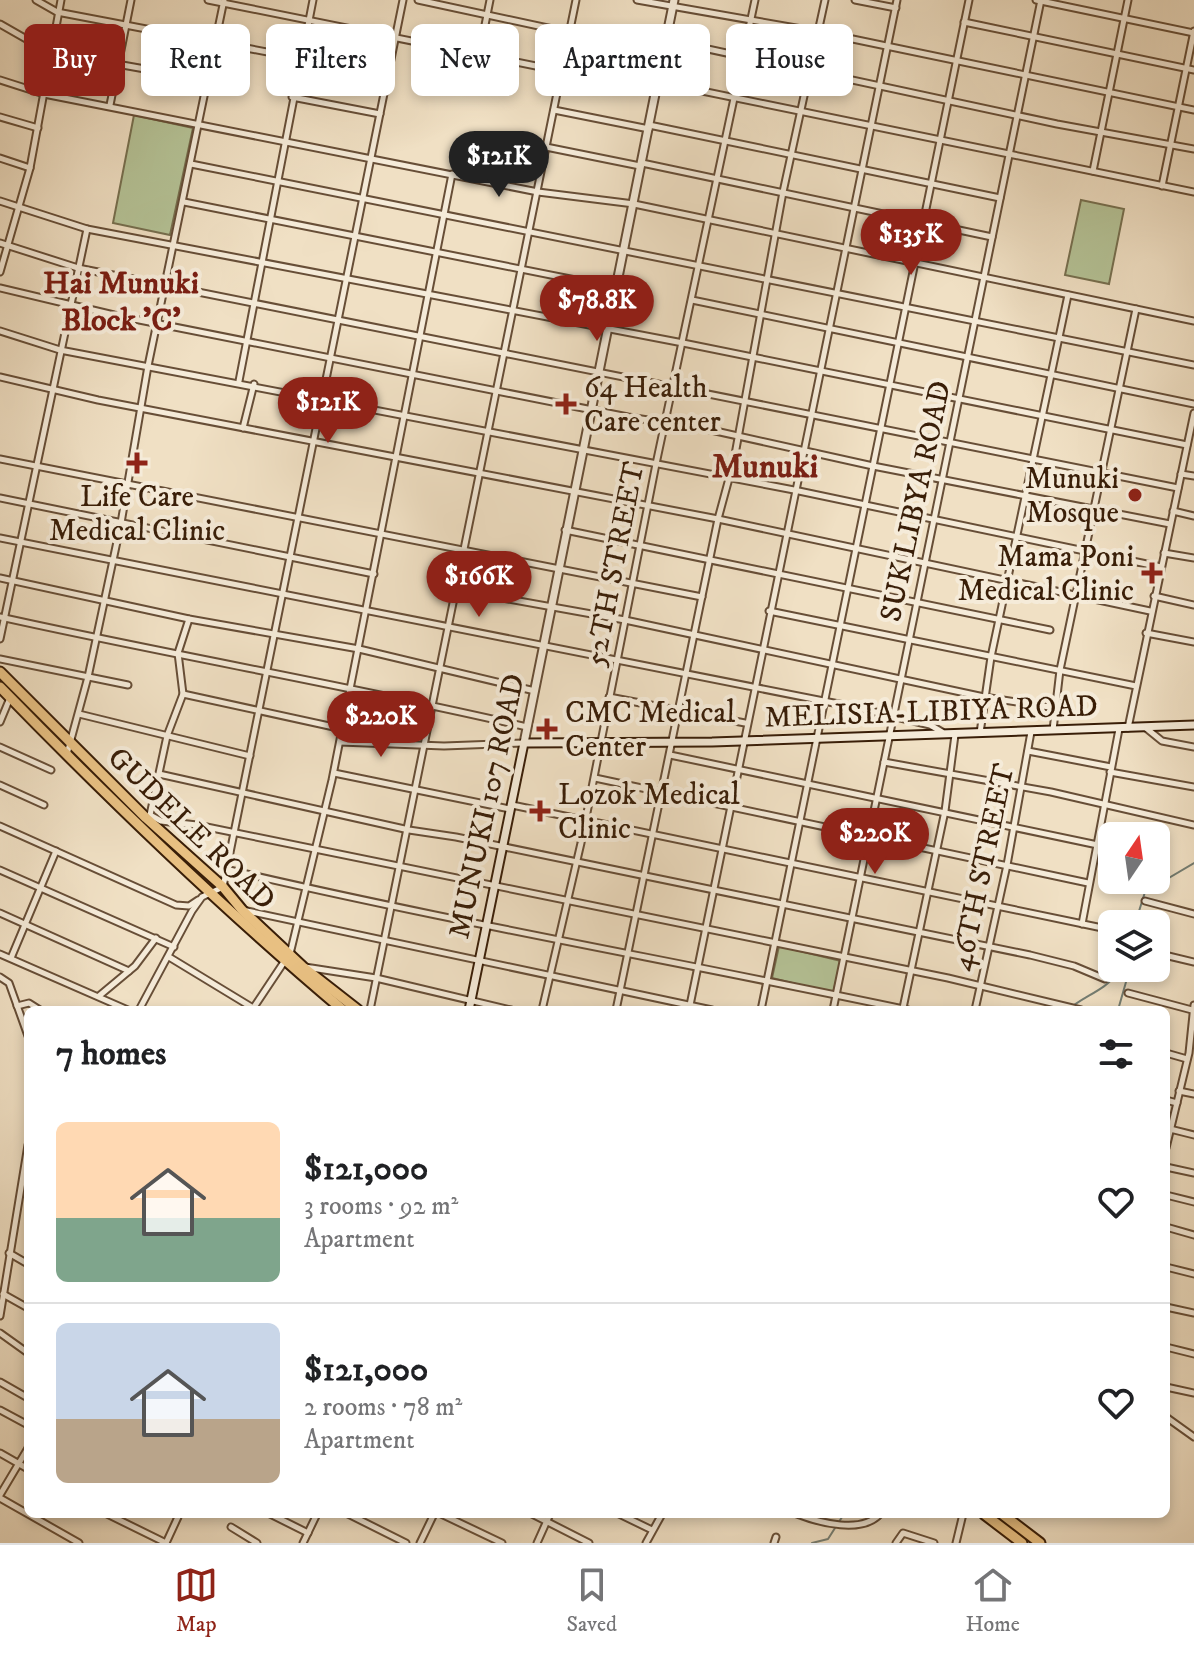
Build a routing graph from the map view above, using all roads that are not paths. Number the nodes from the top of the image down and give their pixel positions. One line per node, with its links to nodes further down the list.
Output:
1 (36, 0): 21 (street)
2 (61, 0): 21 (street)
3 (131, 0): 29 (street)
4 (208, 0): 18 (street)
5 (313, 0): 24 (street)
6 (403, 0): 43 (street)
7 (418, 0): 22 (street)
8 (490, 0): 22 (street)
9 (576, 0): 34 (street)
10 (637, 0): 19 (street)
11 (755, 0): 25 (street, 52TH STREET)
12 (825, 0): 38 (street)
13 (855, 0): 20 (street)
14 (897, 0): 20 (street)
15 (969, 0): 26 (street)
16 (1039, 0): 23 (street); 44 (street, SUK LIBYA ROAD)
17 (1128, 0): 23 (street)
18 (223, 1): 24 (street); 30 (street)
19 (674, 3): 25 (street); 35 (main road, MUNUKI 107 ROAD)
20 (896, 8): 48 (street)
21 (57, 12): 28 (street); 29 (street)
22 (487, 15): 33 (street); 39 (street)
23 (1125, 16): 42 (street); 49 (street)
24 (308, 20): 31 (street); 32 (street)
25 (750, 21): 36 (street, 52TH STREET); 37 (street)
26 (964, 22): 44 (street); 50 (street)
27 (0, 24): 45 (street)
28 (55, 24)
29 (126, 24): 40 (street); 41 (street)
30 (219, 24)
31 (307, 24)
32 (328, 24)
33 (485, 24)
34 (572, 24)
35 (669, 24)
36 (749, 24)
37 (769, 24)
38 (820, 24)
39 (535, 25)
40 (141, 27)
41 (125, 30)
42 (1194, 32): 51 (street)
43 (395, 37): 46 (street)
44 (1032, 37): 49 (street); 53 (street, SUK LIBYA ROAD)
45 (24, 38)
46 (411, 40)
47 (853, 40): 48 (street)
48 (887, 47): 50 (street); 56 (street)
49 (1117, 55): 51 (street); 58 (street)
50 (956, 62): 53 (street); 70 (street)
51 (1185, 69): 52 (street); 72 (street)
52 (1194, 70)
53 (1025, 75): 58 (street); 77 (street, SUK LIBYA ROAD)
54 (853, 79): 56 (street)
55 (0, 80): 57 (street)
56 (880, 84): 70 (street); 80 (street)
57 (24, 88)
58 (1108, 92): 72 (street); 83 (street)
59 (710, 94): 69 (street)
60 (44, 96): 82 (street)
61 (56, 96): 71 (street)
62 (112, 96): 71 (street)
63 (204, 96): 79 (street)
64 (384, 96): 76 (street)
65 (557, 96): 73 (street)
66 (655, 96): 81 (main road, MUNUKI 107 ROAD)
67 (806, 96): 75 (street)
68 (292, 97): 76 (street); 86 (street)
69 (734, 98): 75 (street); 84 (street, 52TH STREET)
70 (949, 99): 77 (street); 85 (street)
71 (110, 105): 79 (street)
72 (1178, 106): 74 (street); 87 (street)
73 (554, 110): 81 (street); 88 (street)
74 (1194, 110)
75 (803, 112): 80 (street); 90 (street)
76 (380, 114): 93 (street)
77 (1017, 115): 83 (street); 91 (street, SUK LIBYA ROAD)
78 (0, 117): 82 (street)
79 (199, 123): 86 (street); 94 (street)
80 (871, 126): 85 (street); 97 (street)
81 (649, 127): 84 (street); 95 (main road, MUNUKI 107 ROAD)
82 (38, 128): 96 (street)
83 (1100, 132): 87 (street); 98 (street)
84 (724, 140): 90 (street); 100 (street, 52TH STREET)
85 (941, 140): 91 (street); 102 (street)
86 (285, 141): 93 (street); 101 (street)
87 (1168, 145): 89 (street); 103 (street)
88 (546, 147): 95 (street); 104 (street)
89 (1194, 149)
90 (792, 154): 97 (street); 105 (street)
91 (1009, 154): 98 (street); 108 (street, SUK LIBYA ROAD)
92 (0, 158): 96 (street)
93 (371, 158): 99 (street); 107 (street)
94 (191, 164): 101 (street); 110 (street)
95 (641, 165): 100 (street); 111 (main road, MUNUKI 107 ROAD)
96 (30, 168): 112 (street)
97 (862, 170): 102 (street); 113 (street)
98 (1093, 171): 103 (street)
99 (452, 174): 104 (street); 114 (street)
100 (716, 177): 105 (street); 116 (street, 52TH STREET)
101 (278, 181): 107 (street); 115 (street)
102 (931, 184): 108 (street); 117 (street)
103 (1162, 186): 106 (street)
104 (538, 192): 111 (street); 119 (street)
105 (783, 192): 113 (street); 120 (street)
106 (1194, 192)
107 (363, 198): 114 (street); 121 (street)
108 (1000, 198): 122 (street, SUK LIBYA ROAD)
109 (0, 201): 112 (street)
110 (184, 202): 115 (street); 123 (street)
111 (634, 204): 116 (street); 126 (main road, MUNUKI 107 ROAD)
112 (16, 207): 118 (street); 124 (street)
113 (854, 207): 117 (street); 125 (street)
114 (444, 214): 119 (street); 127 (street)
115 (271, 220): 121 (street); 130 (street)
116 (708, 220): 120 (street); 128 (street, 52TH STREET)
117 (924, 222): 122 (street); 129 (street)
118 (87, 229): 123 (street); 131 (street)
119 (530, 232): 126 (street); 132 (street)
120 (776, 233): 125 (street); 134 (street)
121 (355, 237): 127 (street); 136 (street)
122 (992, 237): 135 (street, SUK LIBYA ROAD)
123 (176, 244): 130 (street); 137 (street)
124 (3, 245): 131 (street); 133 (street)
125 (845, 248): 129 (street); 140 (street)
126 (624, 251): 128 (street); 139 (main road, MUNUKI 107 ROAD)
127 (437, 252): 132 (street); 141 (street)
128 (699, 263): 134 (street); 143 (street, 52TH STREET)
129 (915, 263): 135 (street); 146 (street)
130 (262, 264): 136 (street); 144 (street)
131 (78, 268): 137 (street); 145 (street)
132 (522, 269): 139 (street); 148 (street)
133 (0, 272)
134 (769, 277): 140 (street); 149 (street)
135 (984, 277): 142 (street); 150 (street, SUK LIBYA ROAD)
136 (346, 278): 141 (street); 151 (street)
137 (166, 286): 144 (street); 153 (street)
138 (0, 288): 145 (street)
139 (617, 288): 156 (main road, MUNUKI 107 ROAD)
140 (836, 292): 146 (street); 154 (street)
141 (430, 294): 148 (street); 157 (street)
142 (1068, 295): 147 (street); 158 (street)
143 (692, 300): 149 (street); 160 (street, 52TH STREET)
144 (254, 304): 151 (street); 159 (street)
145 (71, 305): 153 (street); 162 (street)
146 (906, 305): 150 (street); 161 (street)
147 (1136, 309): 152 (street); 163 (street)
148 (514, 312): 156 (street); 164 (street)
149 (760, 314): 154 (street); 167 (street)
150 (975, 319): 158 (street); 166 (street, SUK LIBYA ROAD)
151 (338, 320): 157 (street); 165 (street)
152 (1194, 321)
153 (157, 323): 159 (street); 169 (street)
154 (828, 329): 161 (street); 170 (street)
155 (0, 331): 162 (street)
156 (608, 331): 160 (street); 171 (main road, MUNUKI 107 ROAD)
157 (422, 336): 164 (street); 172 (street)
158 (1058, 337): 163 (street); 173 (street)
159 (246, 341): 165 (street); 175 (street)
160 (683, 343): 167 (street); 177 (street, 52TH STREET)
161 (898, 343): 166 (street); 178 (street)
162 (60, 350): 169 (street); 179 (street)
163 (1127, 351): 168 (street); 180 (street)
164 (506, 353): 171 (street); 181 (street)
165 (331, 356): 172 (street); 182 (street)
166 (967, 357): 173 (street); 184 (street, SUK LIBYA ROAD)
167 (751, 358): 170 (street); 183 (street)
168 (1194, 365)
169 (148, 366): 175 (street); 187 (street)
170 (820, 370): 178 (street); 189 (street)
171 (600, 371): 177 (street); 186 (main road, MUNUKI 107 ROAD)
172 (414, 374): 181 (street); 191 (street)
173 (1051, 374): 180 (street); 190 (street)
174 (0, 377): 179 (street)
175 (239, 381): 176 (street)
176 (254, 384): 182 (street); 193 (street)
177 (674, 385): 183 (street); 192 (street, 52TH STREET)
178 (889, 386): 184 (street); 194 (street)
179 (53, 389): 187 (street); 207 (street)
180 (1120, 389): 185 (street); 195 (street)
181 (498, 392): 186 (street); 197 (street)
182 (322, 398): 191 (street); 199 (street)
183 (744, 399): 189 (street); 213 (street)
184 (958, 400): 190 (street); 198 (street, SUK LIBYA ROAD)
185 (1194, 404)
186 (593, 407): 192 (street); 201 (main road, MUNUKI 107 ROAD)
187 (142, 409): 193 (street); 215 (street)
188 (1194, 413): 196 (street)
189 (810, 414): 194 (street); 202 (street)
190 (1042, 414): 195 (street); 203 (street)
191 (403, 415): 197 (street); 205 (street)
192 (667, 422): 202 (street); 206 (street, 52TH STREET)
193 (243, 428): 199 (street)
194 (880, 428): 198 (street); 208 (street)
195 (1111, 429): 200 (street); 209 (street)
196 (1192, 432): 200 (street)
197 (489, 434): 201 (street); 211 (street)
198 (949, 441): 203 (street); 214 (street, SUK LIBYA ROAD)
199 (314, 442): 205 (street); 227 (street)
200 (1187, 445): 210 (street)
201 (585, 451): 206 (street); 218 (main road, MUNUKI 107 ROAD)
202 (802, 451): 208 (street); 217 (street)
203 (1032, 458): 209 (street); 219 (street)
204 (0, 459): 207 (street)
205 (394, 459): 211 (street); 234 (street)
206 (656, 464): 213 (street); 222 (street, 52TH STREET)
207 (37, 466): 215 (street); 221 (street)
208 (873, 466): 214 (street); 223 (street)
209 (1103, 473): 216 (street); 224 (street)
210 (1181, 474): 212 (street); 216 (street)
211 (481, 476): 218 (street); 240 (street)
212 (1194, 476)
213 (728, 478): 217 (street); 228 (street)
214 (942, 479): 219 (street); 229 (street, SUK LIBYA ROAD)
215 (126, 485): 227 (street); 230 (street)
216 (1178, 488): 225 (street)
217 (794, 490): 223 (street); 233 (street)
218 (573, 492): 222 (street); 232 (main road, MUNUKI 107 ROAD)
219 (1025, 495): 224 (street); 236 (street)
220 (0, 498): 221 (street)
221 (31, 506): 230 (street); 237 (street)
222 (649, 506): 228 (street); 238 (street, 52TH STREET)
223 (865, 506): 229 (street); 239 (street)
224 (1095, 510): 231 (street); 241 (street)
225 (1173, 511): 226 (street); 231 (street)
226 (1194, 516)
227 (298, 518): 234 (street); 243 (street)
228 (718, 519): 233 (street); 246 (street)
229 (933, 522): 236 (street); 247 (street, SUK LIBYA ROAD)
230 (121, 523): 243 (street); 245 (street)
231 (1170, 524): 242 (street)
232 (565, 530): 238 (street); 249 (main road, MUNUKI 107 ROAD)
233 (785, 535): 239 (street); 250 (street)
234 (382, 536): 240 (street); 251 (street)
235 (0, 538): 237 (street)
236 (1017, 538): 241 (street); 253 (street)
237 (22, 543): 245 (street); 254 (street)
238 (640, 545): 246 (street); 255 (street, 52TH STREET)
239 (855, 548): 247 (street); 256 (street)
240 (465, 550): 249 (street); 257 (street)
241 (1085, 552): 248 (street); 258 (street)
242 (1164, 553): 244 (street); 248 (street)
243 (290, 556): 251 (street); 259 (street)
244 (1194, 558)
245 (111, 559): 259 (street); 262 (street)
246 (710, 561): 250 (street); 261 (street)
247 (924, 563): 253 (street); 263 (street, SUK LIBYA ROAD)
248 (1161, 567): 260 (street)
249 (557, 569): 255 (street); 265 (main road, MUNUKI 107 ROAD)
250 (777, 572): 256 (street); 267 (street)
251 (374, 574): 266 (street)
252 (0, 578): 254 (street)
253 (1008, 580): 258 (street); 271 (street)
254 (13, 581): 262 (street); 269 (street)
255 (633, 582): 261 (street); 272 (street, 52TH STREET)
256 (847, 586): 263 (street); 273 (street)
257 (458, 590): 265 (street); 274 (street)
258 (1078, 594): 268 (street); 292 (street)
259 (283, 595): 266 (street); 277 (street)
260 (1154, 596): 264 (street); 268 (street)
261 (702, 597): 278 (street)
262 (102, 601): 270 (street); 279 (street)
263 (917, 602): 271 (street); 281 (street, SUK LIBYA ROAD)
264 (1194, 605)
265 (549, 608): 272 (street); 283 (main road, MUNUKI 107 ROAD)
266 (367, 611): 274 (street); 284 (street)
267 (769, 611): 273 (street); 285 (street)
268 (1150, 611): 276 (street)
269 (2, 617): 279 (street); 280 (street)
270 (189, 619): 277 (street); 286 (street)
271 (999, 619): 275 (street); 287 (street)
272 (625, 620): 278 (street); 289 (street, 52TH STREET)
273 (840, 625): 281 (street); 290 (street)
274 (450, 629): 283 (street); 291 (street)
275 (1050, 630)
276 (1146, 633): 282 (street); 299 (street)
277 (275, 634): 284 (street); 294 (street)
278 (693, 635): 285 (street); 295 (street)
279 (95, 638): 286 (street); 296 (street)
280 (0, 639)
281 (909, 640): 287 (street); 297 (street, SUK LIBYA ROAD)
282 (1194, 642)
283 (542, 645): 289 (street); 303 (main road, MUNUKI 107 ROAD)
284 (359, 649): 291 (street); 301 (street)
285 (761, 649): 290 (street); 302 (street)
286 (178, 653): 294 (street); 304 (street)
287 (991, 657): 292 (street); 306 (street)
288 (0, 659): 296 (street)
289 (617, 659): 295 (street); 305 (street, 52TH STREET)
290 (833, 663): 297 (street); 308 (street)
291 (442, 668): 303 (street); 309 (street)
292 (1060, 670): 299 (street); 310 (street)
293 (0, 672): 339 (highway, GUDELE ROAD)
294 (267, 672): 301 (street); 311 (street)
295 (685, 673): 302 (street); 312 (street)
296 (88, 677): 298 (street); 313 (street)
297 (901, 677): 306 (street); 314 (street, SUK LIBYA ROAD)
298 (128, 685)
299 (1136, 686): 319 (street)
300 (0, 687): 307 (highway, GUDELE ROAD)
301 (351, 688): 309 (street); 321 (street)
302 (753, 688): 308 (street); 316 (street)
303 (535, 691): 318 (main road, MUNUKI 107 ROAD)
304 (183, 694): 311 (street); 328 (street)
305 (609, 697): 312 (street); 335 (street, 52TH STREET)
306 (984, 697): 310 (street); 326 (street)
307 (6, 701): 315 (street); 339 (highway, GUDELE ROAD)
308 (825, 702): 314 (street); 330 (street)
309 (435, 705): 318 (street); 336 (street)
310 (1056, 708): 323 (street)
311 (258, 710): 321 (street); 342 (street)
312 (678, 711): 316 (street); 331 (street)
313 (79, 714): 328 (street); 339 (street)
314 (893, 716): 325 (street); 329 (street, SUK LIBYA ROAD)
315 (0, 722)
316 (745, 723): 332 (street)
317 (1194, 725): 320 (main road, MELISIA-LIBIYA ROAD)
318 (528, 727): 334 (main road, MUNUKI 107 ROAD)
319 (1128, 728): 320 (main road, MELISIA-LIBIYA ROAD); 322 (main road, MELISIA-LIBIYA ROAD)
320 (1146, 728): 338 (street)
321 (343, 729): 333 (street)
322 (1119, 729): 323 (main road, MELISIA-LIBIYA ROAD); 346 (street)
323 (1052, 731): 324 (main road, MELISIA-LIBIYA ROAD)
324 (1031, 732): 326 (main road, MELISIA-LIBIYA ROAD); 340 (street, 46TH STREET)
325 (942, 733): 327 (main road, MELISIA-LIBIYA ROAD); 329 (main road, MELISIA-LIBIYA ROAD)
326 (980, 733): 327 (main road, MELISIA-LIBIYA ROAD)
327 (955, 735): 349 (street)
328 (167, 736): 342 (street); 348 (street)
329 (889, 736): 330 (main road, MELISIA-LIBIYA ROAD); 343 (street, SUK LIBYA ROAD)
330 (817, 737): 332 (main road, MELISIA-LIBIYA ROAD); 351 (street)
331 (672, 741): 332 (main road, MELISIA-LIBIYA ROAD); 335 (main road, MELISIA-LIBIYA ROAD); 341 (street)
332 (742, 741): 344 (street)
333 (340, 742): 336 (street); 347 (street)
334 (524, 743): 335 (main road, MELISIA-LIBIYA ROAD); 336 (street); 362 (main road, MUNUKI 107 ROAD)
335 (602, 743): 350 (street, 52TH STREET)
336 (423, 746): 355 (street)
337 (0, 747): 345 (street)
338 (1194, 747)
339 (69, 749): 365 (highway, GUDELE ROAD); 396 (highway, GUDELE ROAD)
340 (1028, 751): 346 (street); 353 (street, 46TH STREET)
341 (670, 755): 344 (street); 356 (street)
342 (250, 756): 357 (street)
343 (884, 762): 349 (street); 358 (street, SUK LIBYA ROAD)
344 (737, 768): 351 (street); 360 (street)
345 (51, 770)
346 (1111, 770): 354 (street); 361 (street)
347 (334, 773): 355 (street); 363 (street)
348 (159, 774): 357 (street); 365 (street)
349 (951, 774): 353 (street); 364 (street)
350 (595, 778): 356 (street); 366 (street, 52TH STREET)
351 (808, 782): 358 (street); 367 (street)
352 (0, 785): 359 (street)
353 (1021, 787): 361 (street); 370 (street, 46TH STREET)
354 (1194, 787)
355 (417, 789): 362 (street); 371 (street)
356 (661, 792): 360 (street); 373 (street)
357 (242, 794): 363 (street); 372 (street)
358 (876, 797): 364 (street); 374 (street, SUK LIBYA ROAD)
359 (44, 805)
360 (729, 806): 367 (street); 377 (street)
361 (1104, 806): 368 (street); 375 (street)
362 (511, 807): 366 (street); 376 (main road, MUNUKI 107 ROAD)
363 (324, 811): 371 (street); 379 (street)
364 (945, 811): 370 (street); 378 (street)
365 (148, 816): 372 (street); 391 (highway, GUDELE ROAD)
366 (586, 820): 373 (street); 382 (street, 52TH STREET)
367 (800, 821): 374 (street); 381 (street)
368 (1194, 825)
369 (0, 826): 380 (street)
370 (1014, 826): 375 (street); 383 (street, 46TH STREET)
371 (409, 830): 376 (street); 384 (street)
372 (235, 832): 379 (street); 385 (street)
373 (653, 834): 377 (street); 387 (street)
374 (868, 835): 378 (street); 388 (street, SUK LIBYA ROAD)
375 (1097, 845): 389 (street)
376 (502, 846): 382 (street); 390 (main road, MUNUKI 107 ROAD)
377 (721, 849): 381 (street); 394 (street)
378 (937, 849): 383 (street); 395 (street)
379 (316, 850): 384 (street); 392 (street)
380 (56, 851): 393 (street); 396 (street)
381 (791, 863): 388 (street); 400 (street)
382 (577, 864): 387 (street); 398 (street, 52TH STREET)
383 (1007, 865): 389 (street); 401 (street, 46TH STREET)
384 (400, 866): 390 (street); 399 (street)
385 (225, 869): 391 (street); 392 (street)
386 (0, 870): 393 (street)
387 (644, 876): 394 (street); 405 (street)
388 (860, 877): 395 (street); 406 (street, SUK LIBYA ROAD)
389 (1088, 883): 409 (street)
390 (493, 886): 398 (street); 407 (main road, MUNUKI 107 ROAD)
391 (223, 887): 396 (street); 402 (highway, GUDELE ROAD)
392 (305, 887): 399 (street); 408 (street)
393 (42, 888): 410 (street); 414 (street)
394 (713, 891): 400 (street); 412 (street)
395 (928, 891): 401 (street); 413 (street)
396 (206, 896): 419 (street); 426 (highway, GUDELE ROAD)
397 (1145, 901): 404 (street)
398 (568, 902): 405 (street); 415 (street, 52TH STREET)
399 (390, 904): 407 (street); 416 (street)
400 (782, 906): 406 (street); 417 (street)
401 (997, 906): 409 (street); 418 (street, 46TH STREET)
402 (242, 910): 408 (street); 426 (highway, GUDELE ROAD)
403 (0, 913): 410 (street)
404 (1194, 914)
405 (636, 916): 412 (street); 420 (street)
406 (851, 920): 413 (street); 424 (street, SUK LIBYA ROAD)
407 (486, 923): 415 (street); 427 (main road, MUNUKI 107 ROAD)
408 (298, 924): 416 (street); 426 (street)
409 (1082, 924): 411 (street)
410 (26, 925): 425 (street); 431 (street)
411 (1098, 927)
412 (705, 929): 417 (street); 429 (street)
413 (919, 933): 418 (street); 432 (street)
414 (156, 938): 419 (street); 431 (street)
415 (560, 941): 420 (street); 433 (street, 52TH STREET)
416 (383, 943): 427 (street); 436 (street)
417 (775, 943): 424 (street); 437 (street)
418 (989, 946): 434 (street); 438 (street, 46TH STREET)
419 (174, 947): 423 (street)
420 (629, 951): 429 (street); 439 (street)
421 (0, 954): 425 (street)
422 (1170, 956): 428 (street)
423 (169, 957): 446 (street); 447 (street)
424 (844, 957): 432 (street); 441 (street, SUK LIBYA ROAD)
425 (11, 958): 442 (street)
426 (287, 959): 430 (highway, GUDELE ROAD); 448 (street); 449 (highway, GUDELE ROAD)
427 (479, 960): 433 (street); 452 (main road, MUNUKI 107 ROAD)
428 (1194, 962)
429 (697, 965): 437 (street); 456 (street)
430 (303, 967): 436 (street); 450 (highway, GUDELE ROAD)
431 (129, 971): 442 (street)
432 (910, 971): 438 (street); 460 (street)
433 (551, 975): 439 (street); 453 (street, 52TH STREET)
434 (1098, 976)
435 (0, 977): 443 (street)
436 (376, 978): 451 (street); 452 (street)
437 (767, 980): 441 (street); 457 (street)
438 (980, 985): 461 (street, 46TH STREET); 462 (street)
439 (620, 990): 454 (street); 455 (street)
440 (1128, 993): 463 (street)
441 (836, 995): 458 (street, SUK LIBYA ROAD); 459 (street)
442 (99, 996): 445 (street)
443 (17, 1006): 444 (street); 464 (street)
444 (34, 1006)
445 (120, 1006)
446 (141, 1006)
447 (248, 1006)
448 (255, 1006)
449 (339, 1006)
450 (353, 1006)
451 (371, 1006)
452 (470, 1006)
453 (543, 1006)
454 (617, 1006)
455 (681, 1006)
456 (689, 1006)
457 (762, 1006)
458 (834, 1006)
459 (886, 1006)
460 (905, 1006)
461 (976, 1006)
462 (1065, 1006)
463 (1193, 1008): 465 (street)
464 (24, 1025)
465 (1192, 1030): 467 (street)
466 (1170, 1053): 467 (street)
467 (1190, 1055): 468 (street)
468 (1179, 1091): 469 (street); 471 (street)
469 (1194, 1094)
470 (1170, 1101): 471 (street)
471 (1177, 1103): 472 (street)
472 (1170, 1129): 473 (street)
473 (1194, 1135)
474 (1170, 1168): 475 (street)
475 (1194, 1173)
476 (24, 1184): 479 (street)
477 (1170, 1196): 478 (street)
478 (1194, 1202)
479 (18, 1213): 480 (street); 483 (street)
480 (24, 1217)
481 (1170, 1228): 482 (street)
482 (1194, 1235)
483 (9, 1253): 484 (street); 487 (street)
484 (24, 1262)
485 (1170, 1268): 486 (street)
486 (1194, 1274)
487 (3, 1294): 488 (street); 491 (street)
488 (24, 1306)
489 (1170, 1308): 490 (street)
490 (1194, 1313)
491 (0, 1316)
492 (0, 1333): 494 (street)
493 (1170, 1348): 495 (street)
494 (24, 1350)
495 (1194, 1354)
496 (0, 1382): 499 (street)
497 (1170, 1388): 498 (street)
498 (1194, 1393)
499 (24, 1396)
500 (0, 1410): 502 (street)
501 (1170, 1420): 503 (street)
502 (24, 1423)
503 (1194, 1437)
504 (0, 1453): 506 (street)
505 (24, 1454): 506 (street)
506 (18, 1463): 507 (street); 508 (street)
507 (24, 1467)
508 (0, 1496): 509 (street)
509 (24, 1510)
510 (37, 1518): 531 (street)
511 (115, 1518): 532 (street)
512 (178, 1518): 532 (street)
513 (278, 1518): 530 (street)
514 (315, 1518): 530 (street)
515 (356, 1518): 535 (street)
516 (432, 1518): 536 (street)
517 (449, 1518): 537 (street)
518 (540, 1518): 527 (street)
519 (548, 1518): 527 (street)
520 (627, 1518): 529 (street)
521 (660, 1518): 529 (street)
522 (808, 1518): 523 (street)
523 (875, 1518)
524 (962, 1518): 543 (street)
525 (989, 1518): 544 (highway)
526 (1007, 1518): 545 (highway)
527 (547, 1522): 538 (street); 539 (street)
528 (231, 1527): 533 (street)
529 (652, 1530): 540 (street)
530 (308, 1533): 534 (street)
531 (79, 1543)
532 (166, 1543)
533 (257, 1543)
534 (303, 1543)
535 (406, 1543)
536 (420, 1543)
537 (502, 1543)
538 (537, 1543)
539 (589, 1543)
540 (646, 1543)
541 (896, 1543): 542 (street)
542 (934, 1543)
543 (956, 1543)
544 (1022, 1543)
545 (1040, 1543)

